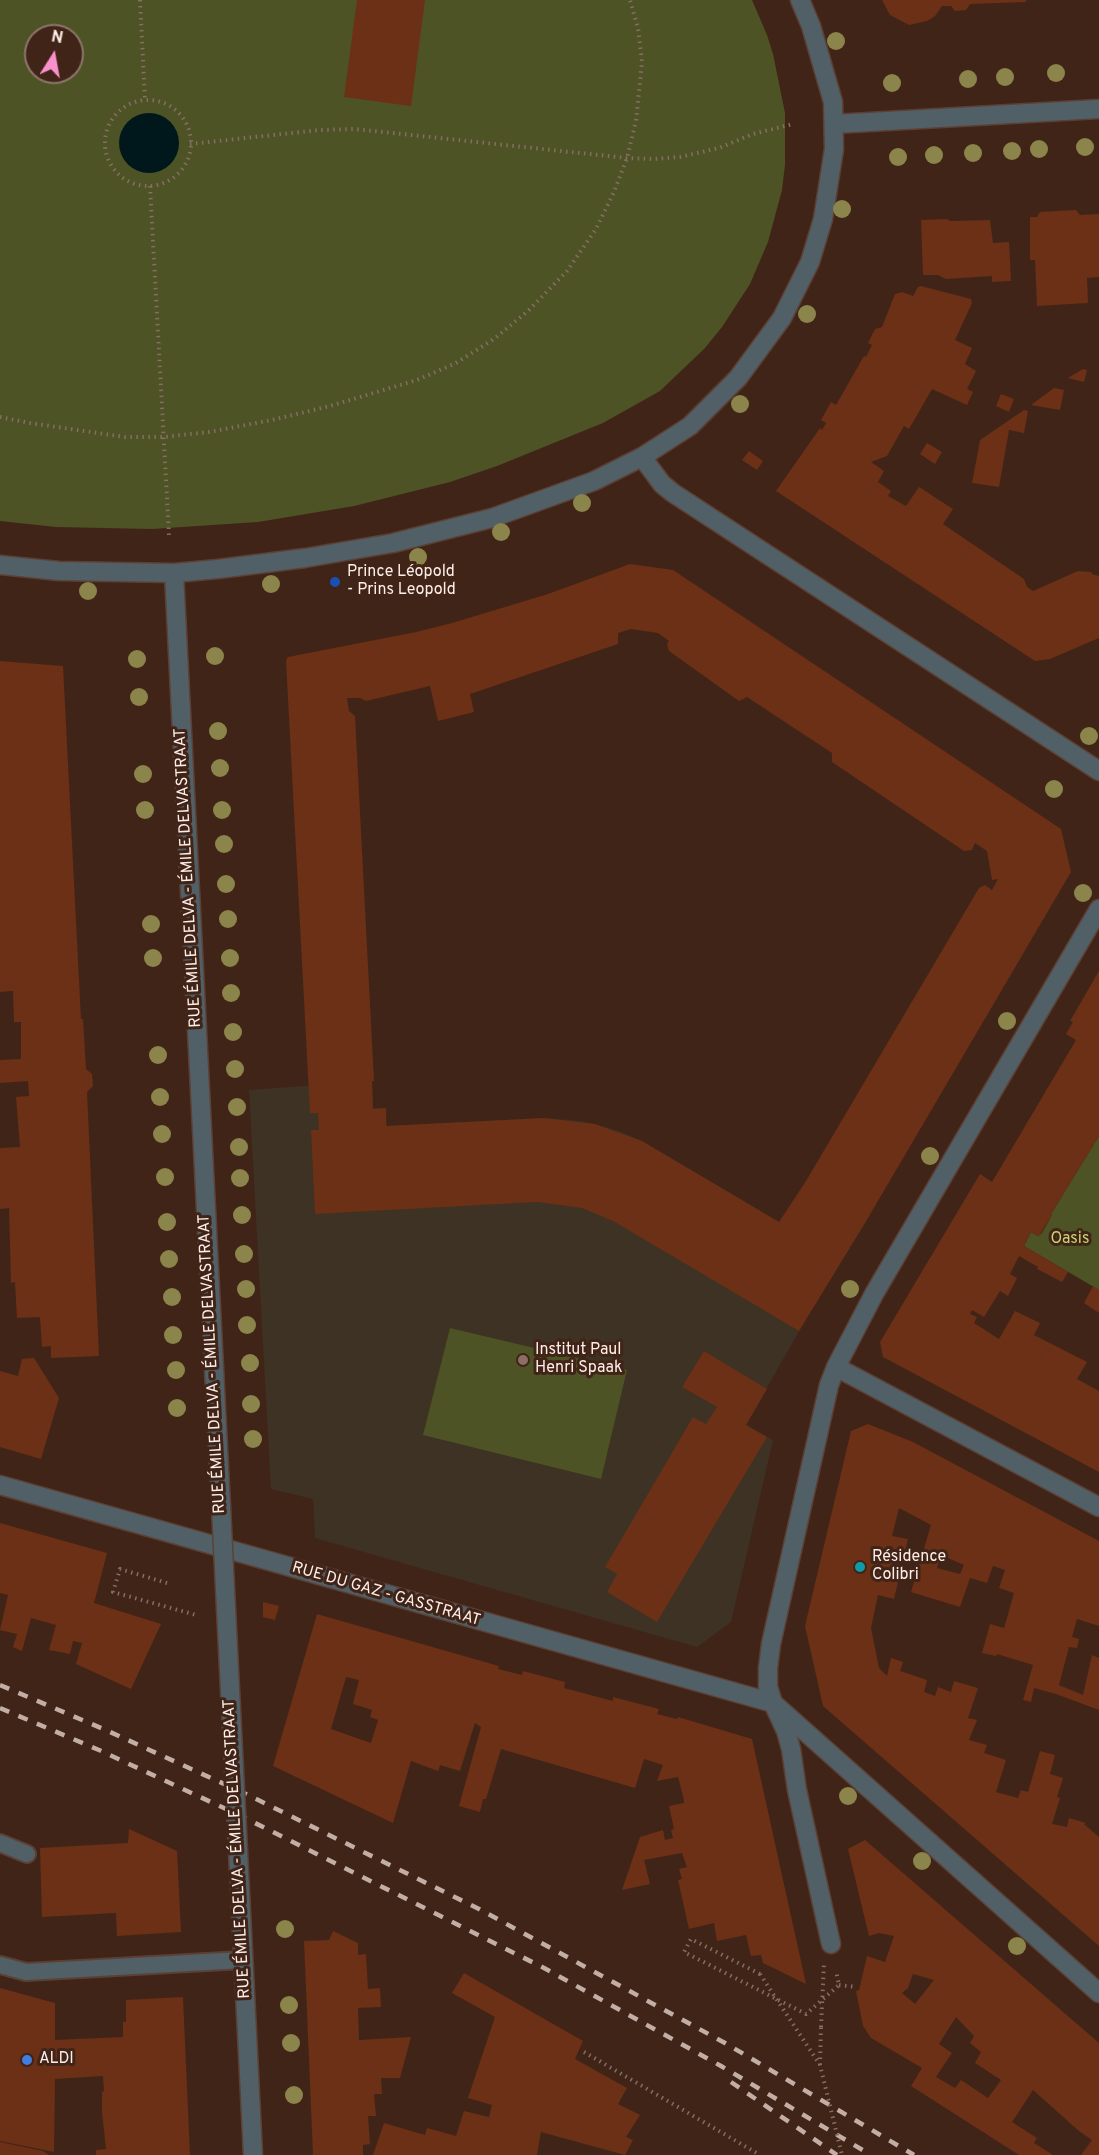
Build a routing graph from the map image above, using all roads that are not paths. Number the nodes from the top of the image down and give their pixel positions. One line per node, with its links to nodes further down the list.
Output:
1 (800, 0): 3 (street)
2 (1099, 109): 3 (street)
3 (834, 124): 4 (street)
4 (642, 457): 6 (street); 7 (street)
5 (0, 565): 6 (street)
6 (174, 573): 16 (street, RUE ÉMILE DELVA - ÉMILE DELVASTRAAT, bridge)
7 (1099, 771)
8 (1099, 909): 9 (street)
9 (836, 1367): 11 (street); 12 (street)
10 (0, 1485): 12 (street, RUE DU GAZ - GASSTRAAT)
11 (1099, 1508)
12 (772, 1703): 15 (street); 18 (street)
13 (0, 1843): 14 (lane)
14 (27, 1854)
15 (831, 1944)
16 (243, 1960): 17 (lane); 19 (street, RUE ÉMILE DELVA - ÉMILE DELVASTRAAT)
17 (0, 1965)
18 (1099, 1993)
19 (253, 2155)

